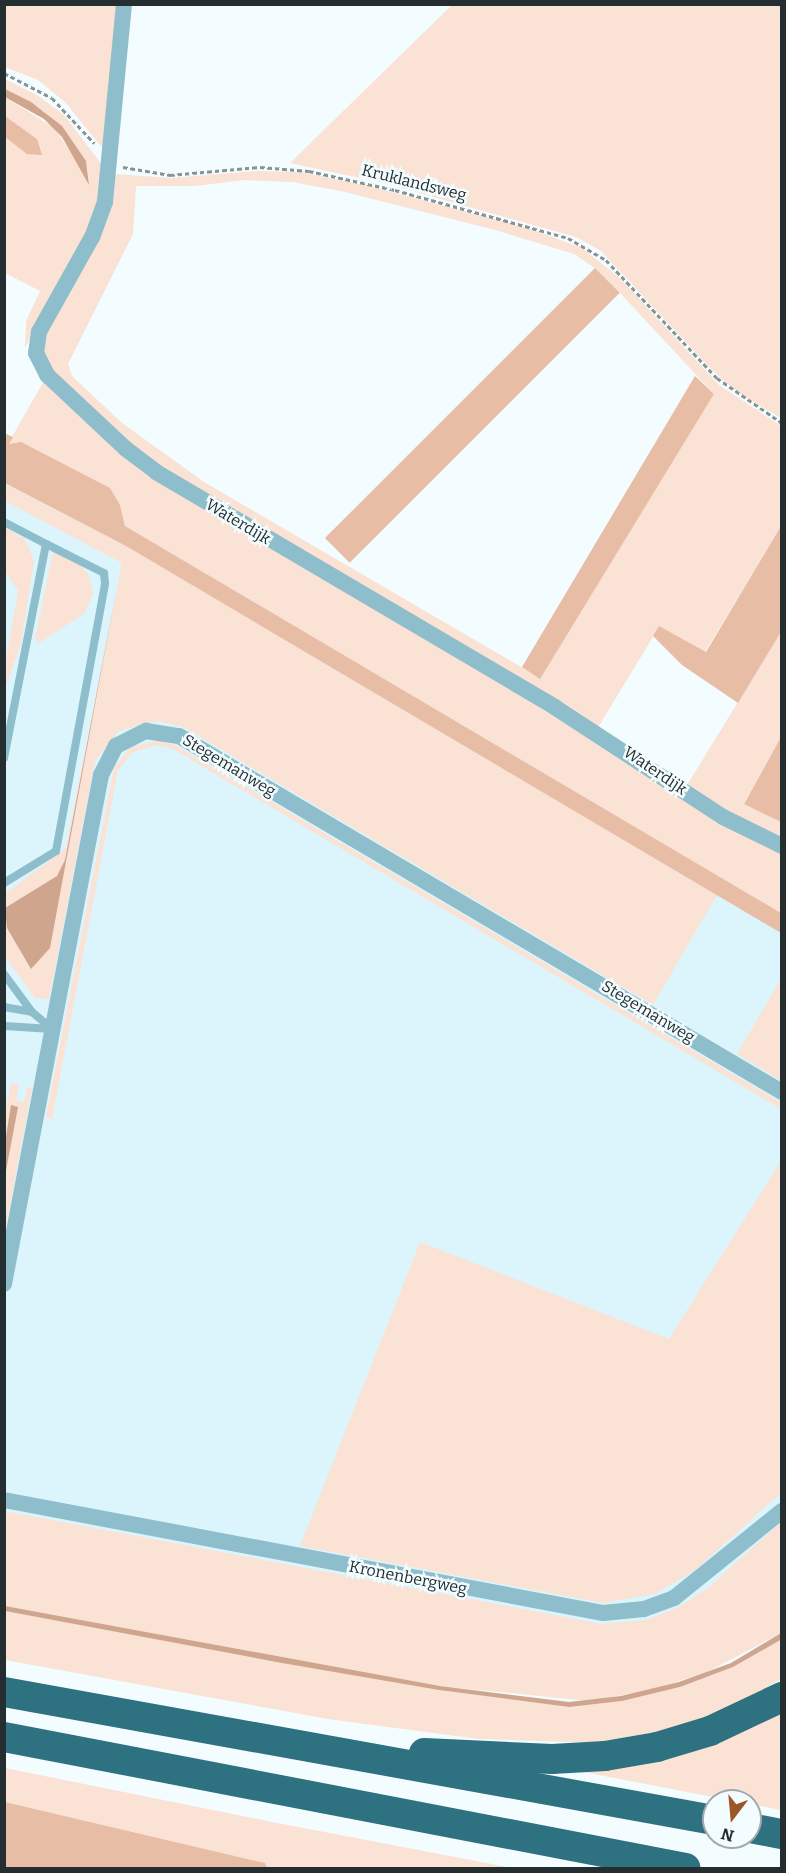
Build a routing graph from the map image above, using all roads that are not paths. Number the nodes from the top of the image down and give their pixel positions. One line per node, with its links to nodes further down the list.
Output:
1 (124, 4): 5 (street, Waterdijk)
2 (4, 522): 3 (lane)
3 (46, 543): 4 (lane); 6 (lane)
4 (4, 758)
5 (782, 846)
6 (4, 884)
7 (4, 974): 9 (lane)
8 (4, 1007): 9 (lane)
9 (32, 1012): 11 (lane)
10 (4, 1026): 11 (lane)
11 (52, 1029): 12 (street, Stegemanweg); 13 (street, Stegemanweg)
12 (782, 1092)
13 (4, 1284)
14 (4, 1500): 15 (street, Kronenbergweg)
15 (782, 1510)
16 (4, 1692): 19 (highway)
17 (782, 1697): 19 (highway)
18 (4, 1737): 23 (highway)
19 (289, 1746): 20 (highway)
20 (702, 1818)
21 (762, 1830): 22 (highway)
22 (782, 1834)
23 (557, 1844): 24 (highway); 25 (highway)
24 (624, 1869)
25 (686, 1869)

